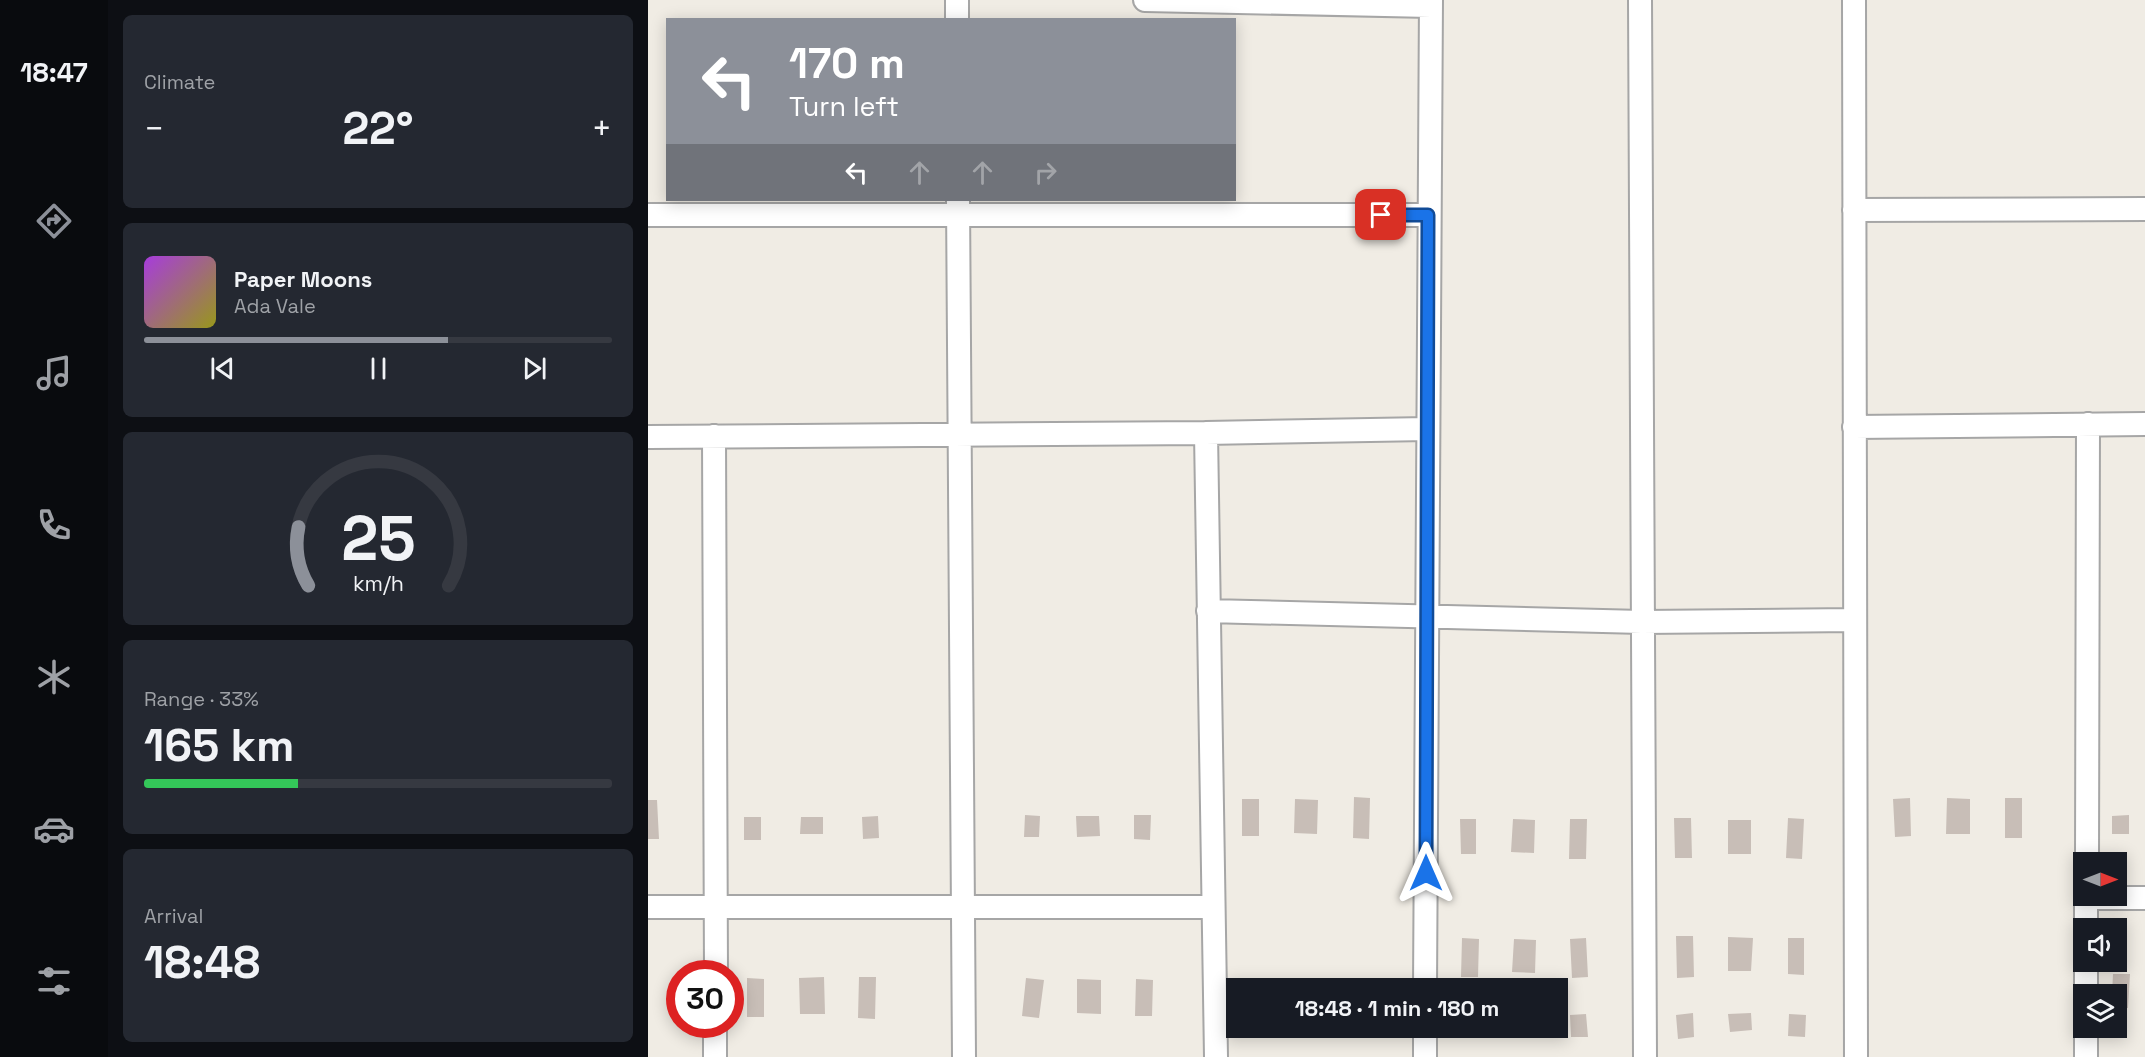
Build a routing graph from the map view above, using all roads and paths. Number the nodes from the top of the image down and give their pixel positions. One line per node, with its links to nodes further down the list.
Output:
1 (957, 0): 7 (street)
2 (1145, 0): 5 (street)
3 (1641, 0): 24 (street)
4 (1854, 0): 10 (street)
5 (1202, 1): 6 (street)
6 (1431, 3): 12 (street)
7 (957, 18)
8 (958, 207): 11 (street); 12 (street); 18 (street)
9 (2145, 209): 10 (street)
10 (1854, 210): 15 (street)
11 (648, 215)
12 (1428, 215): 16 (street)
13 (2088, 424): 14 (street); 15 (street); 25 (street)
14 (2145, 424)
15 (1854, 427): 23 (street)
16 (1427, 429): 17 (street); 22 (street)
17 (1206, 433): 18 (street); 21 (street)
18 (960, 434): 20 (street); 30 (street)
19 (648, 436): 20 (street)
20 (714, 436): 29 (street)
21 (1208, 611): 22 (street); 31 (street)
22 (1426, 618): 24 (street); 33 (street)
23 (1854, 620): 24 (street); 42 (street)
24 (1642, 622): 41 (street)
25 (2086, 852)
26 (2127, 898): 27 (street)
27 (2145, 898)
28 (648, 907): 29 (street)
29 (717, 907): 30 (street); 32 (street)
30 (963, 907): 31 (street); 38 (street)
31 (1213, 907): 39 (street)
32 (716, 960)
33 (1425, 978)
34 (715, 1038): 37 (street)
35 (1425, 1038): 40 (street)
36 (2086, 1038): 43 (street)
37 (715, 1057)
38 (964, 1057)
39 (1216, 1057)
40 (1425, 1057)
41 (1645, 1057)
42 (1857, 1057)
43 (2086, 1057)

